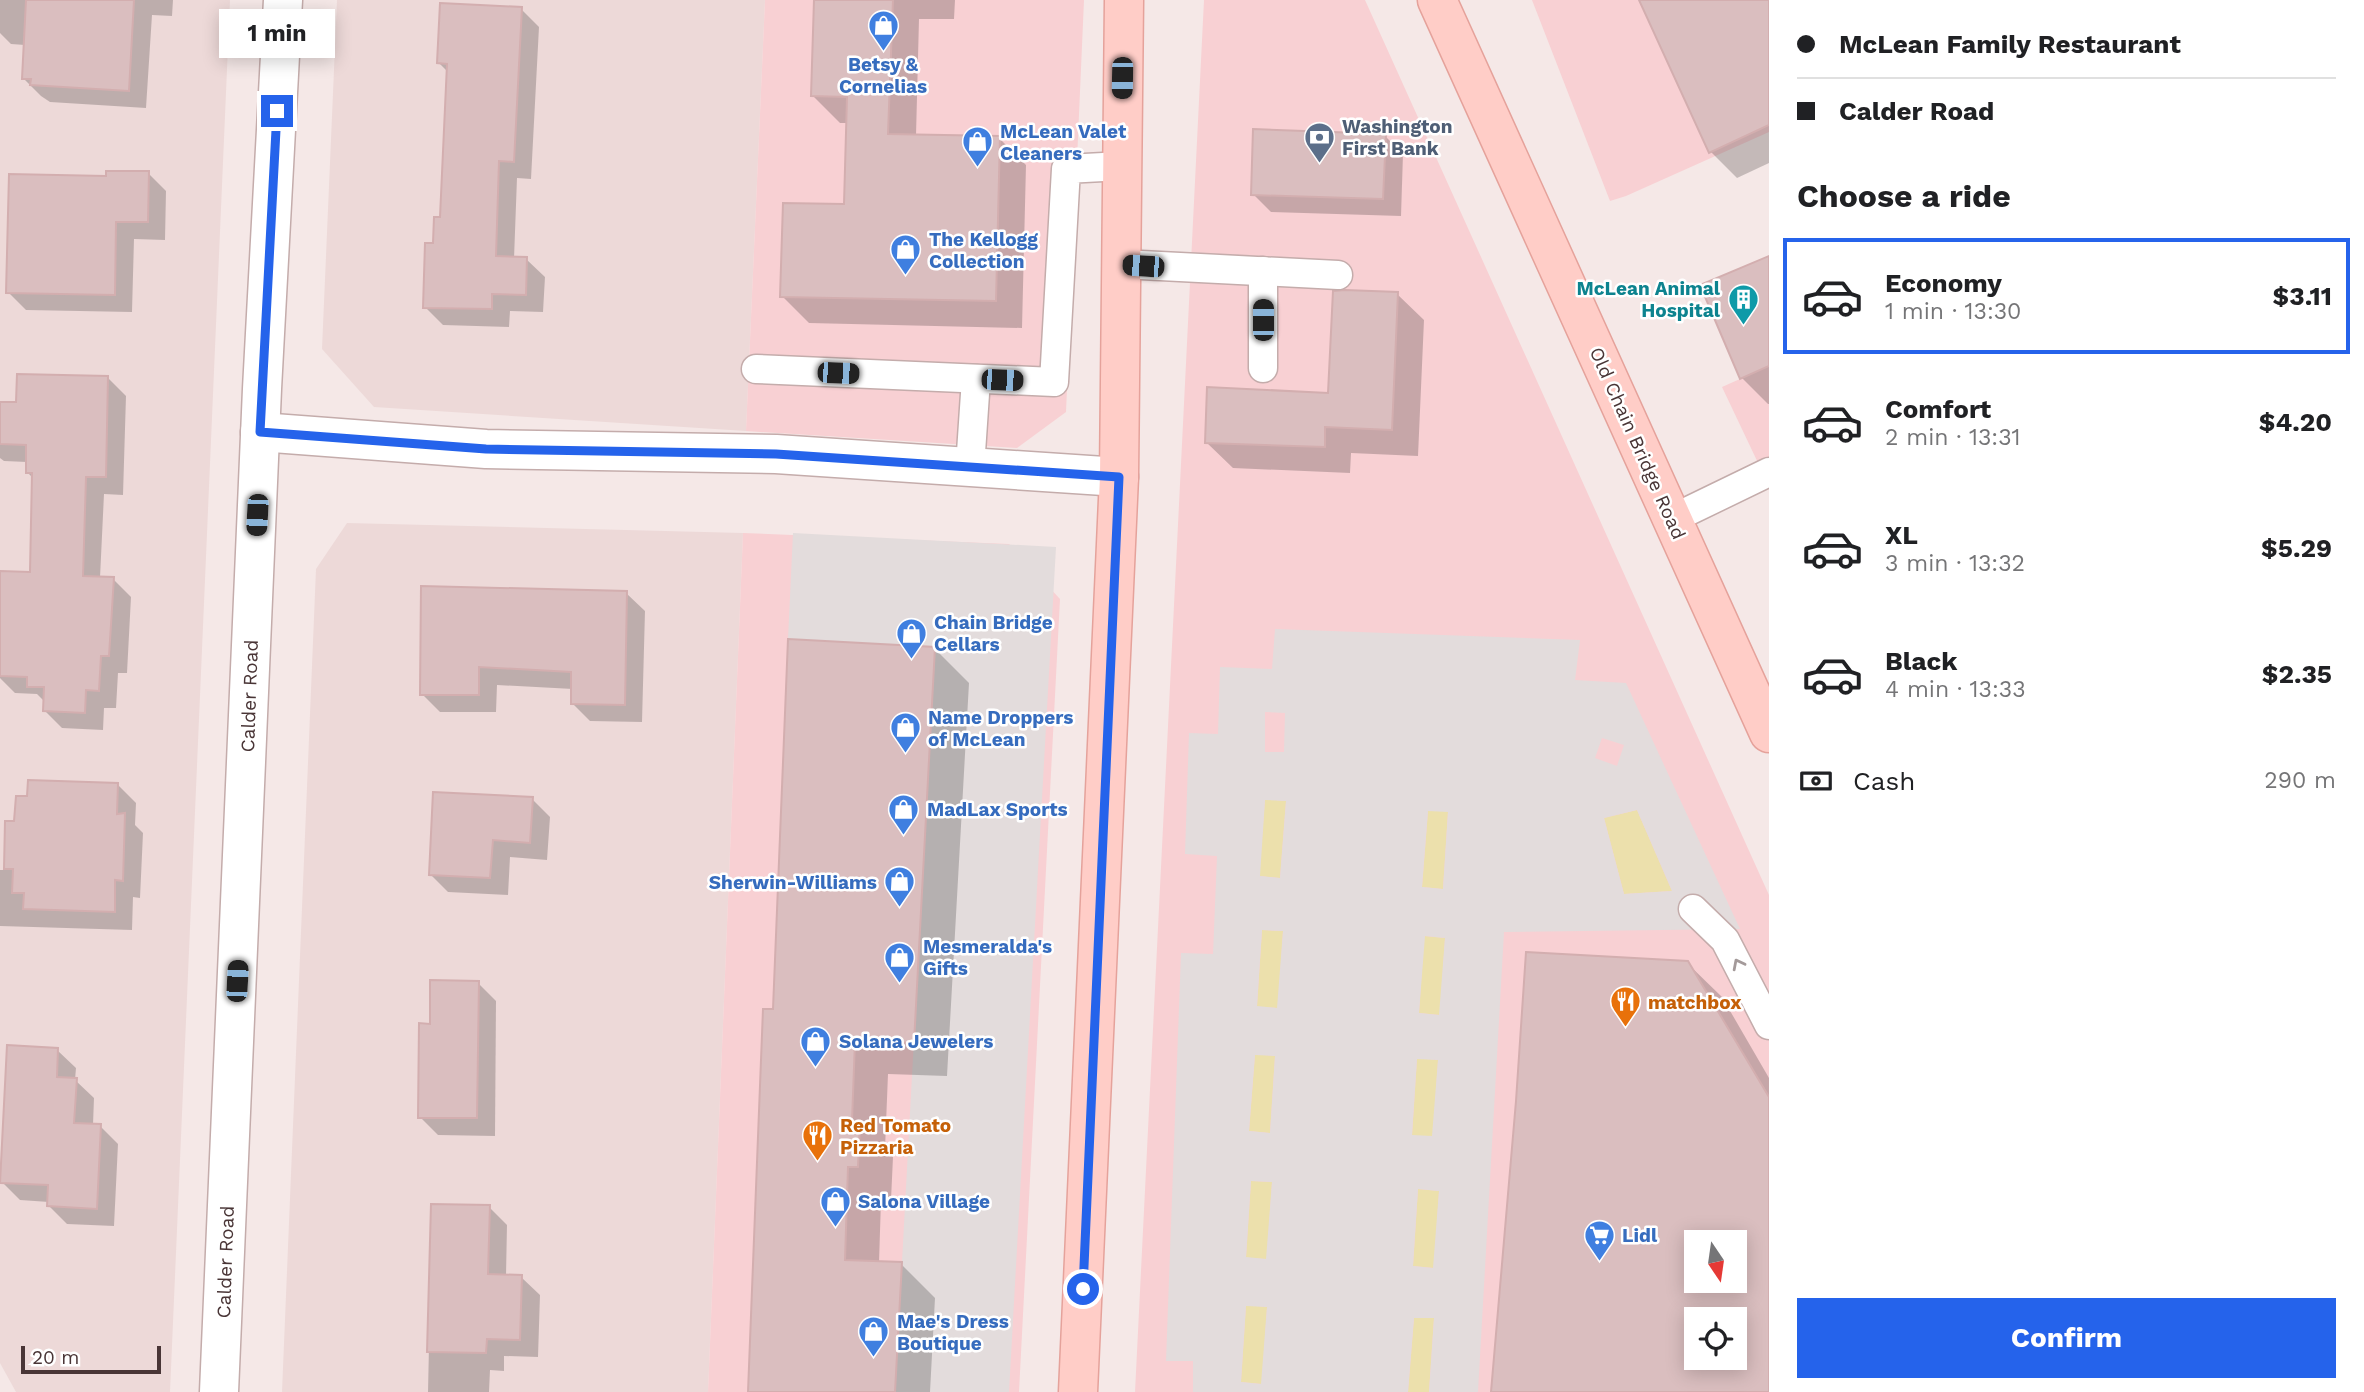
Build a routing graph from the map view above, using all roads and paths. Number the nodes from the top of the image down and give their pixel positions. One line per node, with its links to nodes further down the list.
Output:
1 (284, 0): 11 (street, Calder Road)
2 (1124, 0): 4 (street)
3 (1437, 0): 15 (street, Old Chain Bridge Road)
4 (1122, 166): 5 (street); 10 (lane)
5 (1121, 264): 6 (lane); 14 (street)
6 (1263, 271): 7 (lane); 8 (lane)
7 (1338, 275)
8 (1263, 368)
9 (756, 369): 10 (lane)
10 (976, 379): 12 (lane)
11 (260, 432): 12 (street); 19 (street, Calder Road)
12 (970, 467): 14 (street)
13 (1769, 472): 15 (lane)
14 (1119, 477): 20 (street)
15 (1672, 519): 16 (street, Old Chain Bridge Road)
16 (1769, 733)
17 (1693, 909): 18 (lane, one-way to 17)
18 (1769, 1025)
19 (219, 1392)
20 (1078, 1392)

